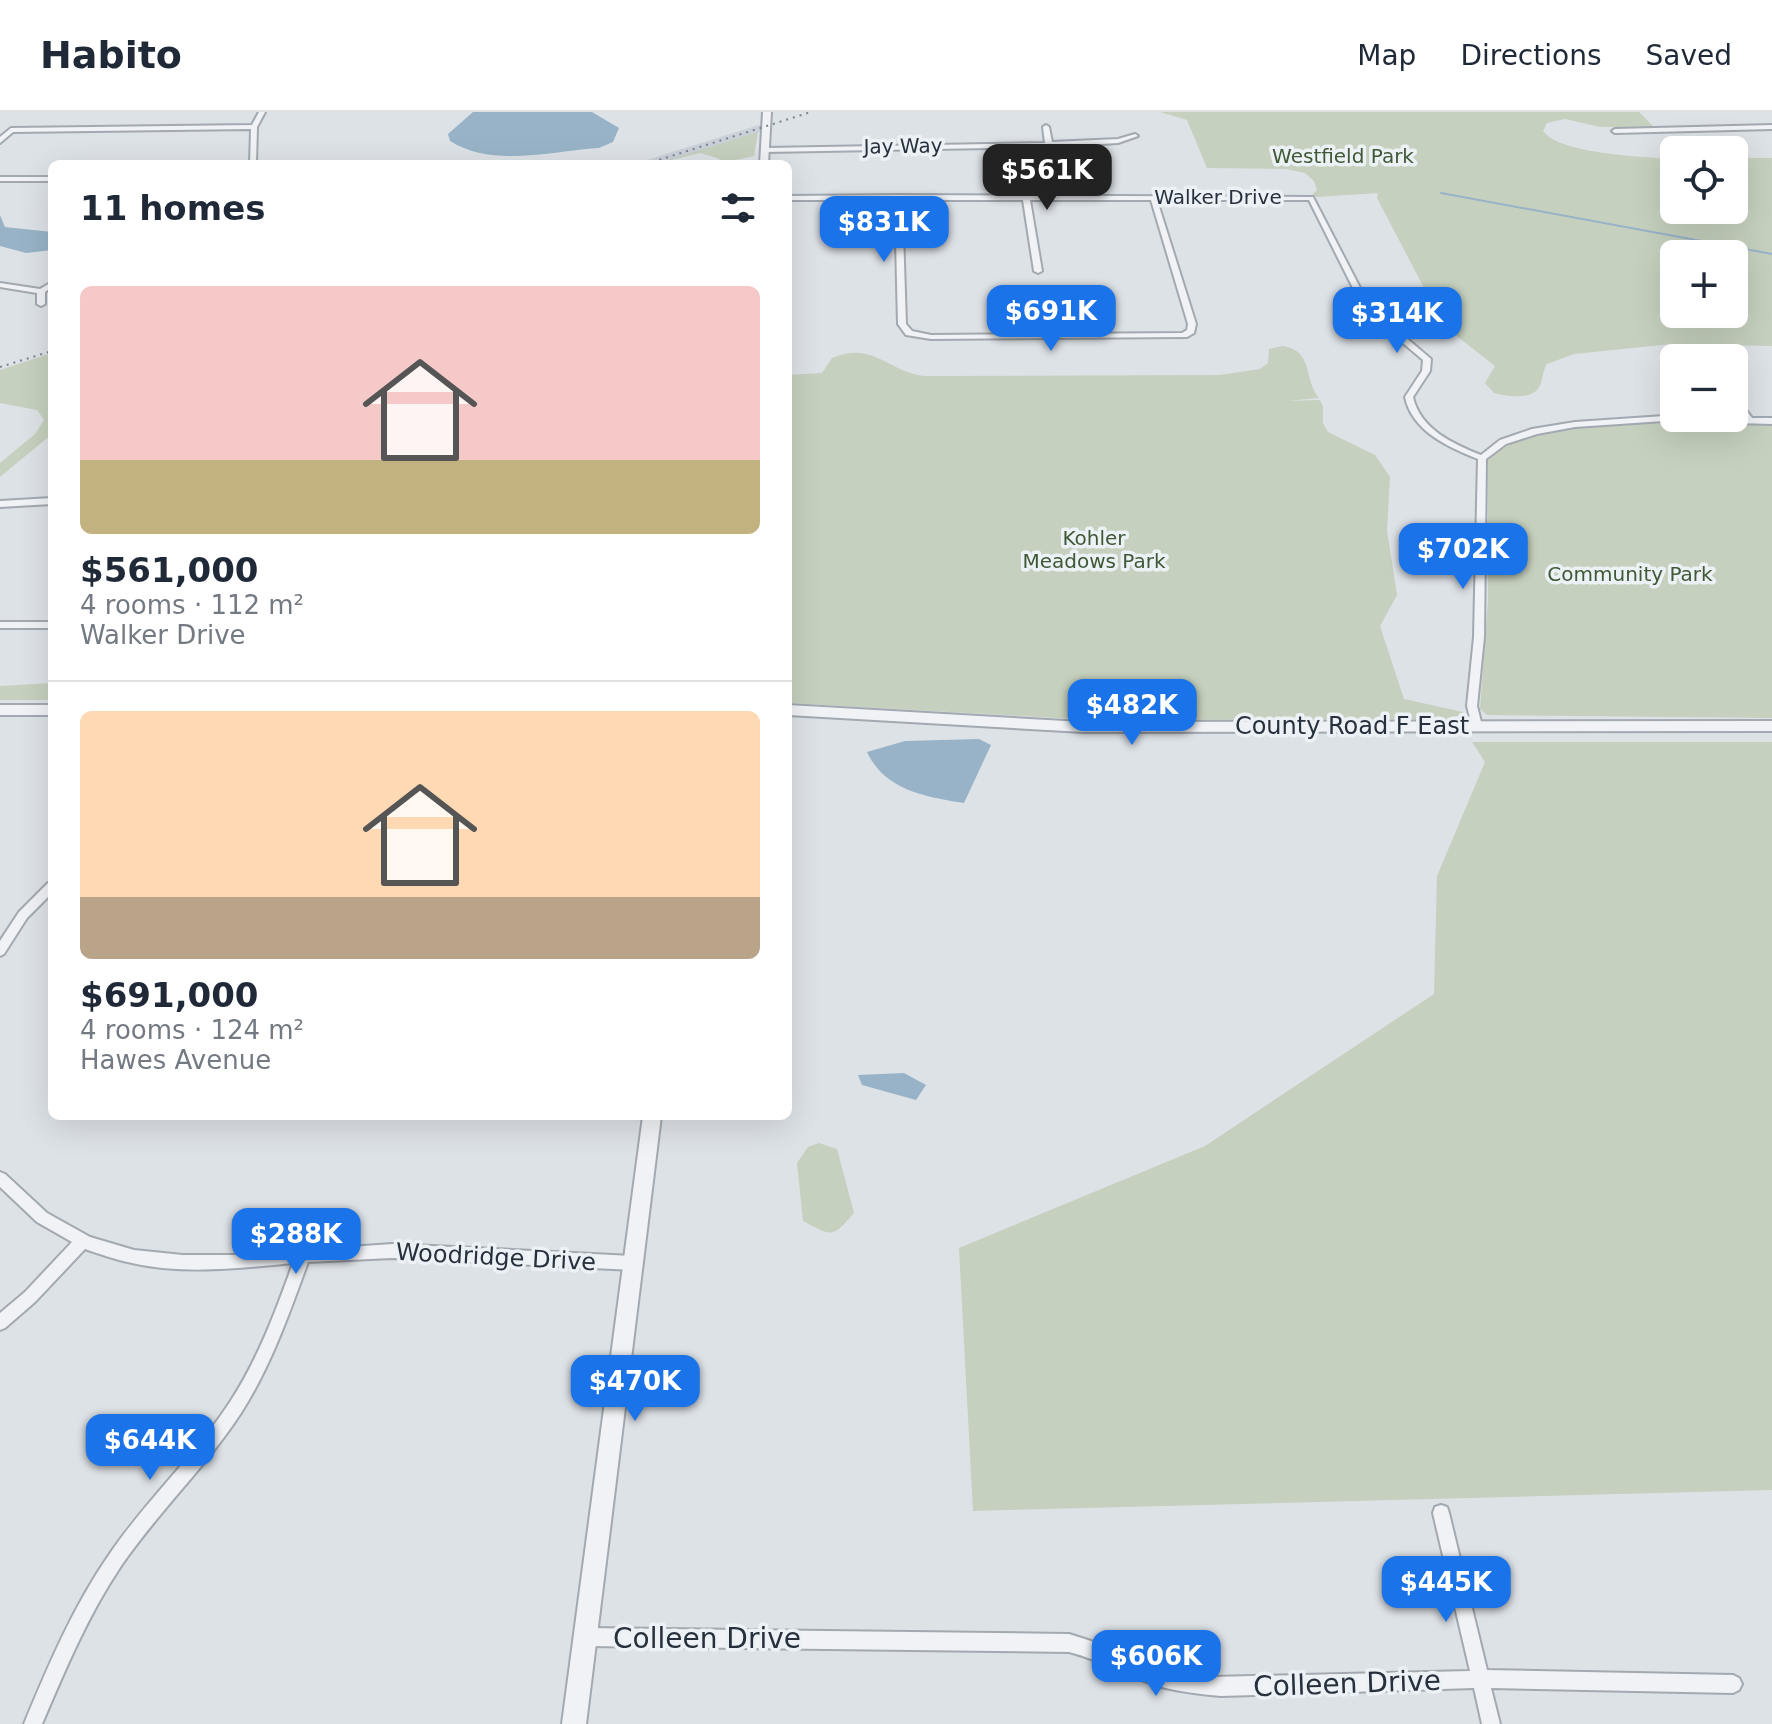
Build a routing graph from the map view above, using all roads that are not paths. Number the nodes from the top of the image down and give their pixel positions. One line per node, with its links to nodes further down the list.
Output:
1 (262, 112): 4 (street)
2 (767, 112): 11 (street)
3 (774, 112): 11 (street)
4 (254, 127): 9 (street); 12 (street)
5 (1046, 127): 10 (street)
6 (1772, 127): 7 (street)
7 (1615, 131)
8 (1135, 136): 10 (street, Jay Way)
9 (0, 141)
10 (1049, 145): 11 (street, Jay Way)
11 (766, 150): 13 (street)
12 (253, 160)
13 (765, 160)
14 (0, 179): 15 (street)
15 (48, 179)
16 (898, 197): 17 (street, Walker Drive); 18 (street); 19 (street, Walker Drive)
17 (1026, 197): 18 (street, Walker Drive); 20 (street)
18 (1153, 197): 27 (street, Walker Drive)
19 (792, 198)
20 (1038, 271)
21 (0, 285): 23 (street)
22 (48, 287): 23 (street)
23 (41, 291): 24 (street)
24 (41, 304)
25 (1749, 420): 26 (street); 27 (street)
26 (1772, 421)
27 (1482, 458): 35 (street)
28 (48, 501): 29 (street)
29 (0, 504)
30 (0, 625): 31 (street)
31 (48, 625)
32 (0, 710): 33 (street)
33 (48, 710)
34 (792, 710): 35 (street, County Road F East)
35 (1477, 726): 36 (street, County Road F East)
36 (1772, 726)
37 (48, 890): 38 (street)
38 (0, 951)
39 (651, 1120): 43 (street)
40 (0, 1178): 41 (street, Woodridge Drive)
41 (81, 1243): 42 (street, Woodridge Drive); 44 (street)
42 (303, 1256): 43 (street, Woodridge Drive); 49 (street)
43 (633, 1263): 46 (street)
44 (0, 1323)
45 (1441, 1513): 47 (street)
46 (585, 1637): 47 (street, Colleen Drive); 50 (street)
47 (1480, 1679): 48 (street, Colleen Drive); 51 (street)
48 (1733, 1684)
49 (33, 1724)
50 (574, 1724)
51 (1491, 1724)

